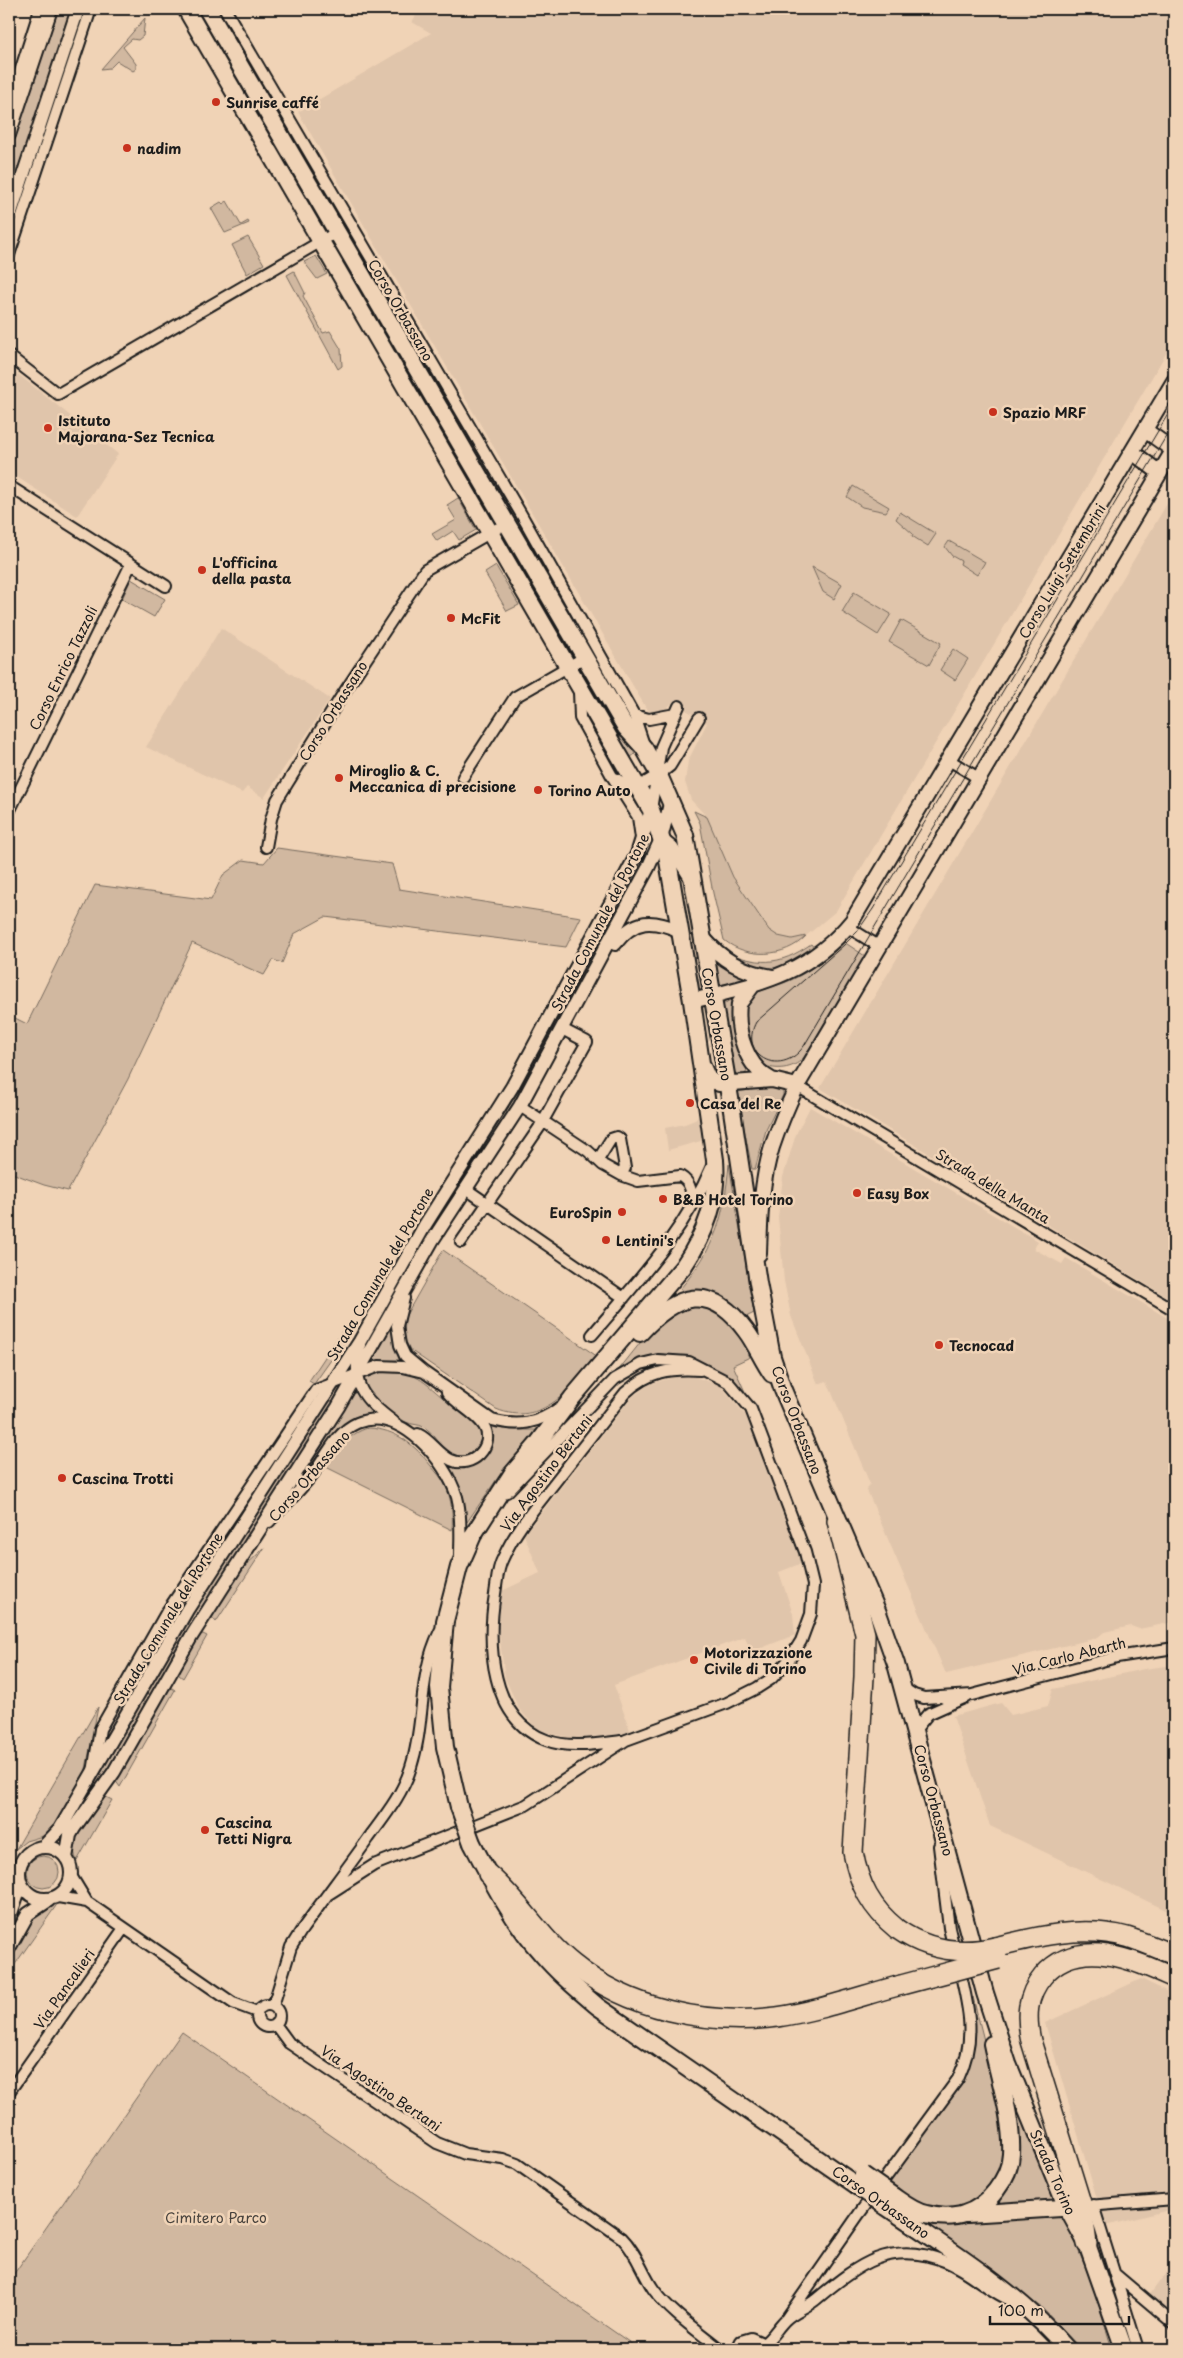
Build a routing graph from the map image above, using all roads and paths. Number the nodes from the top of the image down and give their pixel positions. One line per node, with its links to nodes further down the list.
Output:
1 (40, 9): 8 (street)
2 (51, 9): 10 (street)
3 (78, 9): 11 (street)
4 (91, 9): 9 (street)
5 (186, 9): 14 (main road, Corso Orbassano)
6 (208, 9): 13 (main road, Corso Orbassano)
7 (225, 9): 27 (street, Corso Orbassano)
8 (9, 106)
9 (51, 130): 11 (street); 15 (street)
10 (9, 135)
11 (30, 153): 12 (street)
12 (9, 218)
13 (337, 232): 14 (street); 23 (main road, Corso Orbassano)
14 (321, 242): 16 (street); 24 (main road, Corso Orbassano)
15 (9, 255)
16 (9, 356)
17 (1174, 381): 18 (main road, Corso Luigi Settembrini)
18 (1145, 430): 19 (main road); 20 (main road, Corso Luigi Settembrini)
19 (1174, 450): 21 (main road)
20 (1132, 452): 21 (main road); 34 (main road, Corso Luigi Settembrini)
21 (1160, 473): 38 (main road)
22 (9, 486): 25 (street)
23 (507, 524): 24 (street, Corso Orbassano); 27 (main road, Corso Orbassano)
24 (490, 533): 29 (main road, Corso Orbassano); 44 (street, Corso Orbassano)
25 (131, 564): 26 (street); 42 (street, Corso Enrico Tazzoli)
26 (166, 586)
27 (572, 621): 28 (main road, Corso Orbassano); 31 (street, Corso Orbassano)
28 (585, 657): 29 (street); 33 (main road, Corso Orbassano)
29 (569, 667): 30 (main road, Corso Orbassano); 37 (street)
30 (579, 685): 36 (street, Corso Orbassano); 39 (main road, Corso Orbassano)
31 (634, 715): 33 (street, Corso Orbassano); 35 (street, Strada Comunale del Portone)
32 (699, 718): 35 (street)
33 (644, 748): 35 (main road, Corso Orbassano)
34 (949, 760): 38 (street); 47 (main road, Corso Luigi Settembrini)
35 (658, 773): 39 (street); 40 (main road, Corso Orbassano); 41 (street, Strada Comunale del Portone)
36 (612, 776): 39 (street); 45 (street, Corso Orbassano)
37 (464, 777)
38 (980, 779): 50 (main road)
39 (638, 787): 41 (main road, Corso Orbassano)
40 (671, 800): 43 (street, Strada Comunale del Portone); 46 (main road, Corso Orbassano)
41 (651, 810): 43 (main road, Corso Orbassano); 45 (street, Strada Comunale del Portone)
42 (9, 812)
43 (661, 839): 45 (street); 46 (street); 48 (main road, Corso Orbassano); 51 (street, Strada Comunale del Portone)
44 (266, 847)
45 (639, 848): 75 (street, Strada Comunale del Portone)
46 (693, 882): 49 (main road, Corso Orbassano)
47 (848, 927): 50 (street); 52 (main road, Corso Luigi Settembrini)
48 (681, 931): 51 (street); 55 (main road, Corso Orbassano)
49 (702, 937): 52 (main road); 54 (main road, Corso Orbassano)
50 (880, 947): 60 (main road)
51 (600, 958): 56 (street, Strada Comunale del Portone)
52 (778, 978): 53 (main road, Corso Luigi Settembrini)
53 (754, 984): 54 (main road, Corso Luigi Settembrini); 58 (main road)
54 (712, 996): 55 (main road, Corso Luigi Settembrini); 59 (main road, Corso Orbassano)
55 (692, 1001): 57 (main road, Corso Orbassano)
56 (562, 1029): 61 (street, Strada Comunale del Portone); 62 (street, Strada Comunale del Portone)
57 (701, 1063): 59 (main road); 64 (main road, Corso Orbassano)
58 (772, 1080): 59 (main road); 60 (main road)
59 (727, 1084): 71 (main road, Corso Orbassano)
60 (797, 1086): 71 (main road); 73 (street, Strada della Manta)
61 (520, 1106): 62 (street); 66 (street, Strada Comunale del Portone)
62 (543, 1121): 63 (street); 67 (street, Strada Comunale del Portone)
63 (598, 1160): 65 (street); 65 (street)
64 (715, 1160): 68 (street); 83 (main road, Corso Orbassano)
65 (621, 1175): 68 (street)
66 (466, 1189): 67 (street); 70 (street, Strada Comunale del Portone)
67 (487, 1203): 69 (street, Strada Comunale del Portone); 72 (street)
68 (691, 1206): 72 (street)
69 (461, 1242)
70 (412, 1274): 77 (street, Corso Orbassano); 78 (street, Strada Comunale del Portone)
71 (758, 1283): 82 (main road, Corso Orbassano)
72 (624, 1298): 74 (street)
73 (1174, 1310)
74 (592, 1335)
75 (360, 1341): 78 (street, Corso Orbassano); 79 (street, Strada Comunale del Portone)
76 (706, 1371): 87 (street, Via Agostino Bertani); 96 (street, Via Agostino Bertani); 96 (street, Via Agostino Bertani)
77 (424, 1372): 78 (street, Corso Orbassano); 80 (street, Corso Orbassano)
78 (357, 1374): 79 (street, Corso Orbassano); 84 (street, Corso Orbassano); 89 (street, Strada Comunale del Portone)
79 (334, 1382): 81 (street, Corso Orbassano); 97 (street, Strada Comunale del Portone)
80 (442, 1385): 83 (street, Corso Orbassano); 85 (street, Corso Orbassano)
81 (316, 1390): 97 (street, Strada Comunale del Portone)
82 (783, 1390): 86 (main road); 88 (main road, Corso Orbassano)
83 (572, 1398): 86 (main road, Corso Orbassano)
84 (395, 1423): 85 (street, Corso Orbassano); 89 (street, Corso Orbassano)
85 (410, 1431): 90 (street, Corso Orbassano)
86 (536, 1446): 87 (main road, Corso Orbassano)
87 (485, 1515): 90 (main road, Corso Orbassano)
88 (837, 1521): 93 (main road, Corso Orbassano); 110 (highway, bridge)
89 (257, 1535): 100 (street, Strada Comunale del Portone)
90 (459, 1567): 91 (main road, Corso Orbassano)
91 (445, 1621): 102 (main road, Corso Orbassano, bridge); 104 (street, Via Agostino Bertani)
92 (1174, 1648): 94 (street, Via Carlo Abarth)
93 (903, 1688): 94 (street, Via Carlo Abarth); 95 (main road, Corso Orbassano)
94 (972, 1695): 95 (street, Via Carlo Abarth)
95 (915, 1730): 98 (main road, Corso Orbassano)
96 (626, 1740): 104 (street, Via Agostino Bertani)
97 (93, 1772): 99 (street, Strada Comunale del Portone)
98 (933, 1796): 114 (main road, Corso Orbassano); 126 (street)
99 (43, 1847): 100 (street); 103 (street)
100 (66, 1858): 101 (street)
101 (70, 1874): 105 (street); 106 (street)
102 (488, 1874): 110 (highway, bridge); 120 (main road, Corso Orbassano, bridge)
103 (20, 1884): 105 (street); 107 (street)
104 (327, 1895): 115 (street, Via Agostino Bertani)
105 (53, 1898): 106 (street); 109 (street)
106 (87, 1902): 108 (street)
107 (9, 1919)
108 (124, 1928): 116 (street); 118 (street, Via Pancalieri)
109 (9, 1948)
110 (996, 1953): 111 (highway); 112 (highway)
111 (1174, 1955)
112 (1174, 1969)
113 (1174, 1978): 121 (highway)
114 (985, 1993): 121 (main road, Strada Torino); 122 (main road)
115 (273, 2006): 116 (street); 117 (street)
116 (257, 2012): 117 (street)
117 (275, 2024): 128 (street, Via Agostino Bertani)
118 (9, 2092)
119 (1174, 2199): 121 (street)
120 (889, 2201): 122 (main road); 125 (main road, Corso Orbassano)
121 (1081, 2206): 122 (main road); 123 (highway); 124 (street, Strada Torino)
122 (965, 2214)
123 (1087, 2244): 133 (main road)
124 (1115, 2274): 127 (street); 134 (street, Strada Torino)
125 (1022, 2306): 126 (street, Corso Orbassano); 132 (main road, Corso Orbassano)
126 (786, 2319): 129 (street, Corso Orbassano)
127 (1174, 2324)
128 (710, 2339): 130 (street, Via Agostino Bertani); 131 (street, Via Agostino Bertani)
129 (763, 2347): 130 (street)
130 (738, 2348)
131 (720, 2349)
132 (1067, 2349)
133 (1124, 2349)
134 (1138, 2349)

